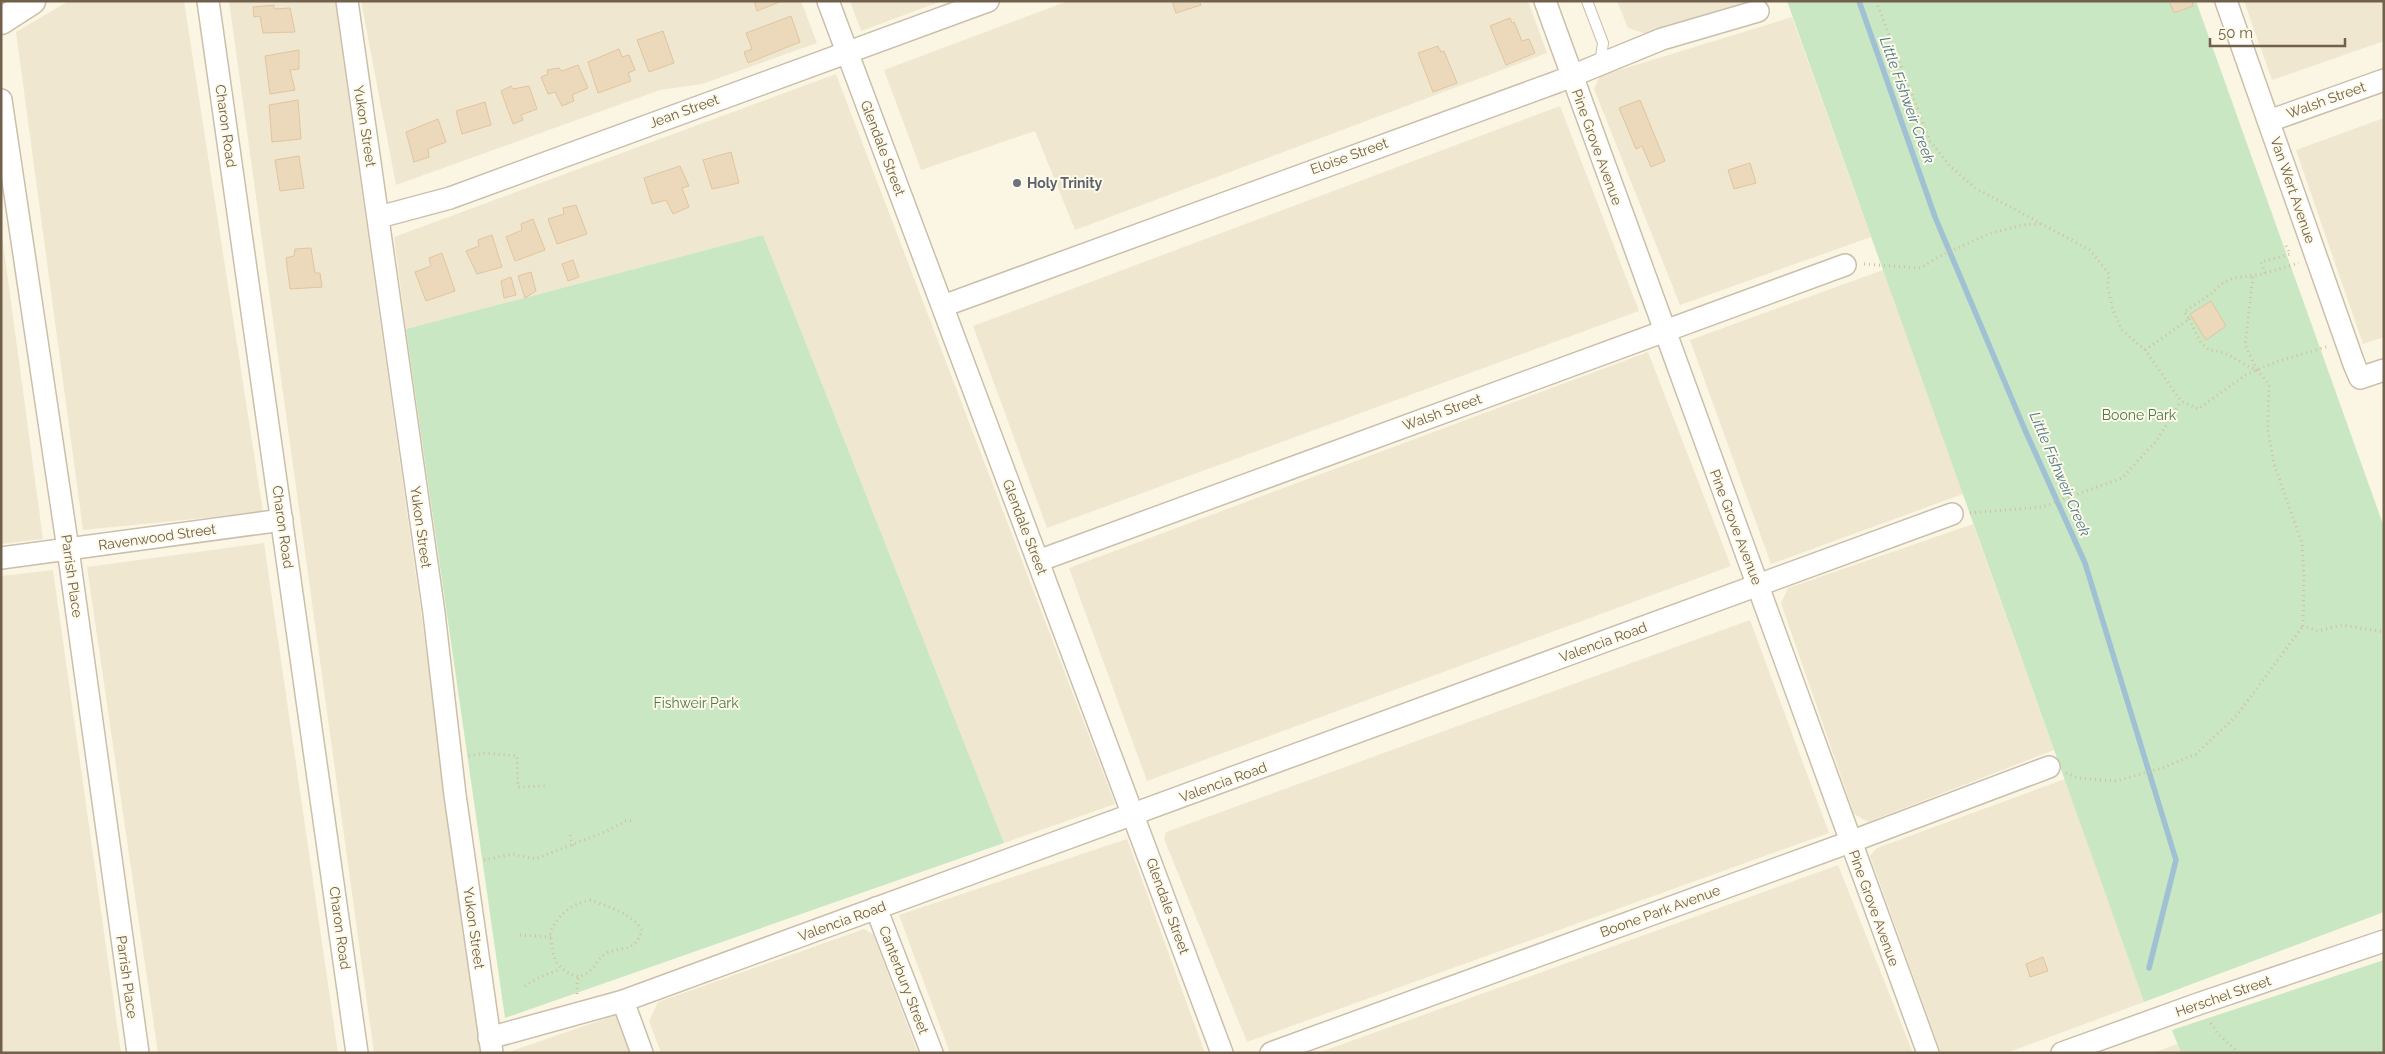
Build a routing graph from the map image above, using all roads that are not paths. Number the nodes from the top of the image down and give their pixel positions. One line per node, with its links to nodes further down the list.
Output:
1 (32, 1): 10 (street)
2 (208, 1): 23 (street, Charon Road)
3 (347, 1): 17 (street, Yukon Street)
4 (828, 1): 11 (street, Glendale Street)
5 (988, 1): 11 (street, Jean Street)
6 (1545, 1): 13 (street, Pine Grove Avenue)
7 (1587, 1): 12 (lane)
8 (2226, 1): 16 (street, Van Wert Avenue)
9 (1758, 11): 12 (street, Eloise Street)
10 (1, 21)
11 (848, 52): 17 (street, Jean Street); 19 (street, Glendale Street)
12 (1600, 64): 13 (street, Eloise Street)
13 (1571, 76): 19 (street, Eloise Street); 20 (street, Pine Grove Avenue)
14 (2384, 80): 16 (street, Walsh Street)
15 (1, 100): 24 (street, Parrish Place)
16 (2269, 121): 21 (street, Van Wert Avenue)
17 (379, 217): 34 (street, Yukon Street)
18 (1846, 265): 20 (street, Walsh Street)
19 (942, 306): 26 (street, Glendale Street)
20 (1665, 330): 26 (street, Walsh Street); 27 (street, Pine Grove Avenue)
21 (2384, 370)
22 (1952, 514): 27 (street, Valencia Road)
23 (282, 520): 24 (street, Ravenwood Street); 36 (street, Charon Road)
24 (68, 549): 25 (street, Ravenwood Street); 35 (street, Parrish Place)
25 (1, 558)
26 (1038, 561): 29 (street, Glendale Street)
27 (1758, 585): 29 (street, Valencia Road); 30 (street, Pine Grove Avenue)
28 (2049, 767): 30 (street, Boone Park Avenue)
29 (1134, 815): 31 (street, Valencia Road); 39 (street, Glendale Street)
30 (1850, 842): 40 (street, Boone Park Avenue); 41 (street, Pine Grove Avenue)
31 (876, 908): 33 (street, Valencia Road); 38 (street, Canterbury Street)
32 (2384, 941): 42 (street, Herschel Street)
33 (623, 1001): 34 (street, Valencia Road); 37 (street)
34 (491, 1045)
35 (138, 1053)
36 (357, 1053)
37 (642, 1053)
38 (932, 1053)
39 (1222, 1053)
40 (1270, 1053)
41 (1928, 1053)
42 (2062, 1053)

